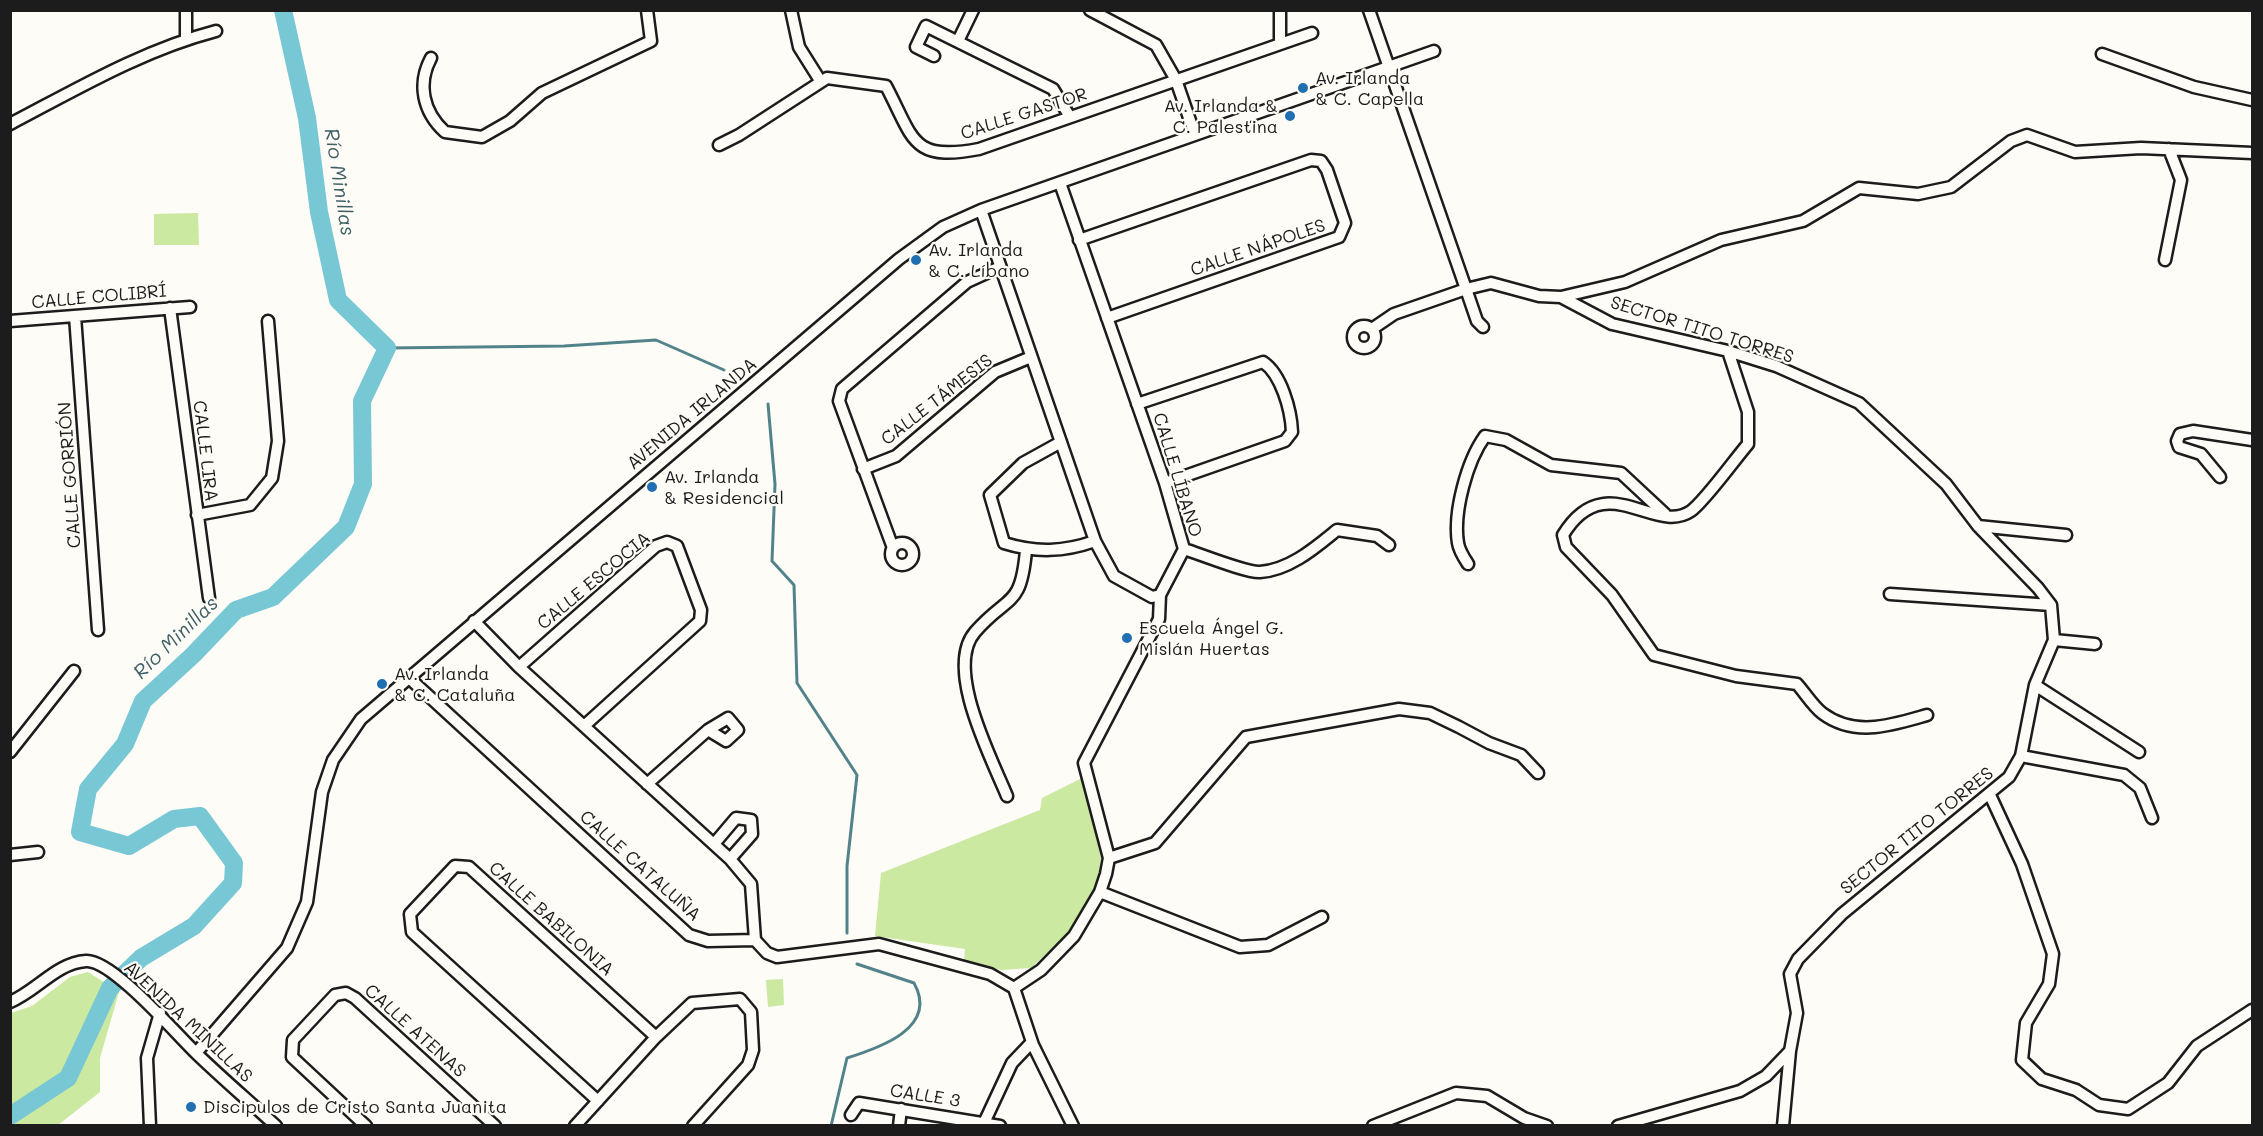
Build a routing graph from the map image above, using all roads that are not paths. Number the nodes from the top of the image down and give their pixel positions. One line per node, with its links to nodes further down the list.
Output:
1 (186, 10): 10 (street)
2 (647, 10): 16 (street)
3 (791, 10): 19 (street)
4 (973, 10): 11 (street)
5 (1090, 10): 18 (street)
6 (1280, 10): 12 (street)
7 (1369, 10): 17 (street)
8 (216, 31): 10 (street)
9 (1312, 33): 12 (street, CALLE GASTOR)
10 (186, 39): 22 (street)
11 (958, 41): 15 (street); 21 (street)
12 (1280, 43): 18 (street, CALLE GASTOR)
13 (1434, 51): 17 (street, AVENIDA IRLANDA)
14 (2102, 54): 20 (street)
15 (934, 56)
16 (431, 58)
17 (1388, 67): 23 (street, AVENIDA IRLANDA); 32 (street)
18 (1176, 80): 21 (street, CALLE GASTOR); 23 (street)
19 (821, 82): 21 (street, CALLE GASTOR); 24 (street)
20 (2253, 100)
21 (1070, 117)
22 (10, 124)
23 (1195, 135): 27 (street, AVENIDA IRLANDA)
24 (718, 145)
25 (2169, 149): 26 (street); 30 (street); 33 (street)
26 (2253, 153)
27 (1060, 183): 28 (street, AVENIDA IRLANDA); 29 (street, CALLE LÍBANO)
28 (981, 210): 31 (street); 64 (street, AVENIDA IRLANDA)
29 (1080, 240): 37 (street, CALLE LÍBANO); 37 (street, CALLE NÁPOLES)
30 (2165, 260)
31 (1000, 267): 43 (street); 47 (street)
32 (1466, 289): 33 (street); 40 (street); 41 (street)
33 (1561, 297): 42 (street, SECTOR TITO TORRES)
34 (190, 307): 35 (street, CALLE COLIBRÍ)
35 (170, 308): 36 (street, CALLE COLIBRÍ); 50 (street, CALLE LIRA)
36 (75, 316): 38 (street, CALLE COLIBRÍ); 65 (street, CALLE GORRIÓN)
37 (1107, 318): 44 (street, CALLE LÍBANO)
38 (10, 321)
39 (268, 321): 50 (street)
40 (1483, 327)
41 (1372, 329)
42 (1728, 351): 51 (street); 52 (street, SECTOR TITO TORRES)
43 (1031, 357): 46 (street); 47 (street, CALLE TÁMESIS)
44 (1137, 404): 49 (street, CALLE LÍBANO); 49 (street)
45 (2253, 440): 48 (street)
46 (1061, 442): 54 (street); 58 (street)
47 (863, 469): 56 (street)
48 (2220, 477)
49 (1165, 483): 57 (street, CALLE LÍBANO)
50 (197, 515): 62 (street, CALLE LIRA)
51 (1668, 516): 59 (street); 72 (street)
52 (1978, 526): 53 (street); 63 (street, SECTOR TITO TORRES)
53 (2066, 535)
54 (1095, 542): 58 (street); 61 (street)
55 (1389, 545): 57 (street)
56 (892, 548)
57 (1184, 549): 61 (street, CALLE LÍBANO)
58 (1026, 550): 81 (street)
59 (1468, 564)
60 (1890, 594): 63 (street)
61 (1161, 595): 86 (street, CALLE LÍBANO)
62 (209, 598)
63 (2051, 605): 66 (street, SECTOR TITO TORRES)
64 (474, 621): 68 (street); 70 (street, AVENIDA IRLANDA)
65 (98, 630)
66 (2054, 640): 67 (street); 71 (street, SECTOR TITO TORRES)
67 (2095, 644)
68 (519, 667): 73 (street); 73 (street, CALLE ESCOCIA)
69 (74, 671): 75 (street)
70 (408, 677): 90 (street, CALLE CATALUÑA); 98 (street, AVENIDA IRLANDA)
71 (2035, 685): 76 (street); 77 (street, SECTOR TITO TORRES)
72 (1927, 715)
73 (584, 726): 79 (street)
74 (708, 730): 79 (street)
75 (10, 752)
76 (2139, 752)
77 (2021, 756): 80 (street, SECTOR TITO TORRES); 82 (street)
78 (1538, 773): 86 (street)
79 (647, 784): 83 (street)
80 (1990, 795): 93 (street); 97 (street, SECTOR TITO TORRES)
81 (1007, 796)
82 (2152, 818)
83 (714, 844): 87 (street); 87 (street)
84 (38, 852): 85 (street)
85 (10, 855)
86 (1109, 858): 88 (street)
87 (730, 859): 90 (street)
88 (1100, 892): 89 (street); 91 (street)
89 (1322, 917)
90 (755, 940): 91 (street)
91 (1014, 988): 96 (street)
92 (10, 1002): 94 (street, AVENIDA MINILLAS)
93 (2253, 1010)
94 (160, 1013): 98 (street, AVENIDA MINILLAS); 103 (street)
95 (656, 1037): 99 (street); 99 (street, CALLE BABILONIA); 108 (street)
96 (1032, 1042): 102 (street); 111 (street)
97 (1790, 1051): 114 (street); 115 (street, SECTOR TITO TORRES)
98 (196, 1053): 104 (street, AVENIDA MINILLAS)
99 (598, 1101): 107 (street)
100 (902, 1109): 101 (street, CALLE 3); 102 (street, CALLE 3); 109 (street)
101 (851, 1115)
102 (984, 1123): 110 (street, CALLE 3)
103 (150, 1125)
104 (276, 1125)
105 (366, 1125): 106 (street, CALLE ATENAS)
106 (495, 1125)
107 (575, 1125)
108 (693, 1125)
109 (899, 1125)
110 (1000, 1125)
111 (1074, 1125)
112 (1373, 1125): 113 (street)
113 (1547, 1125)
114 (1618, 1125)
115 (1783, 1125)

